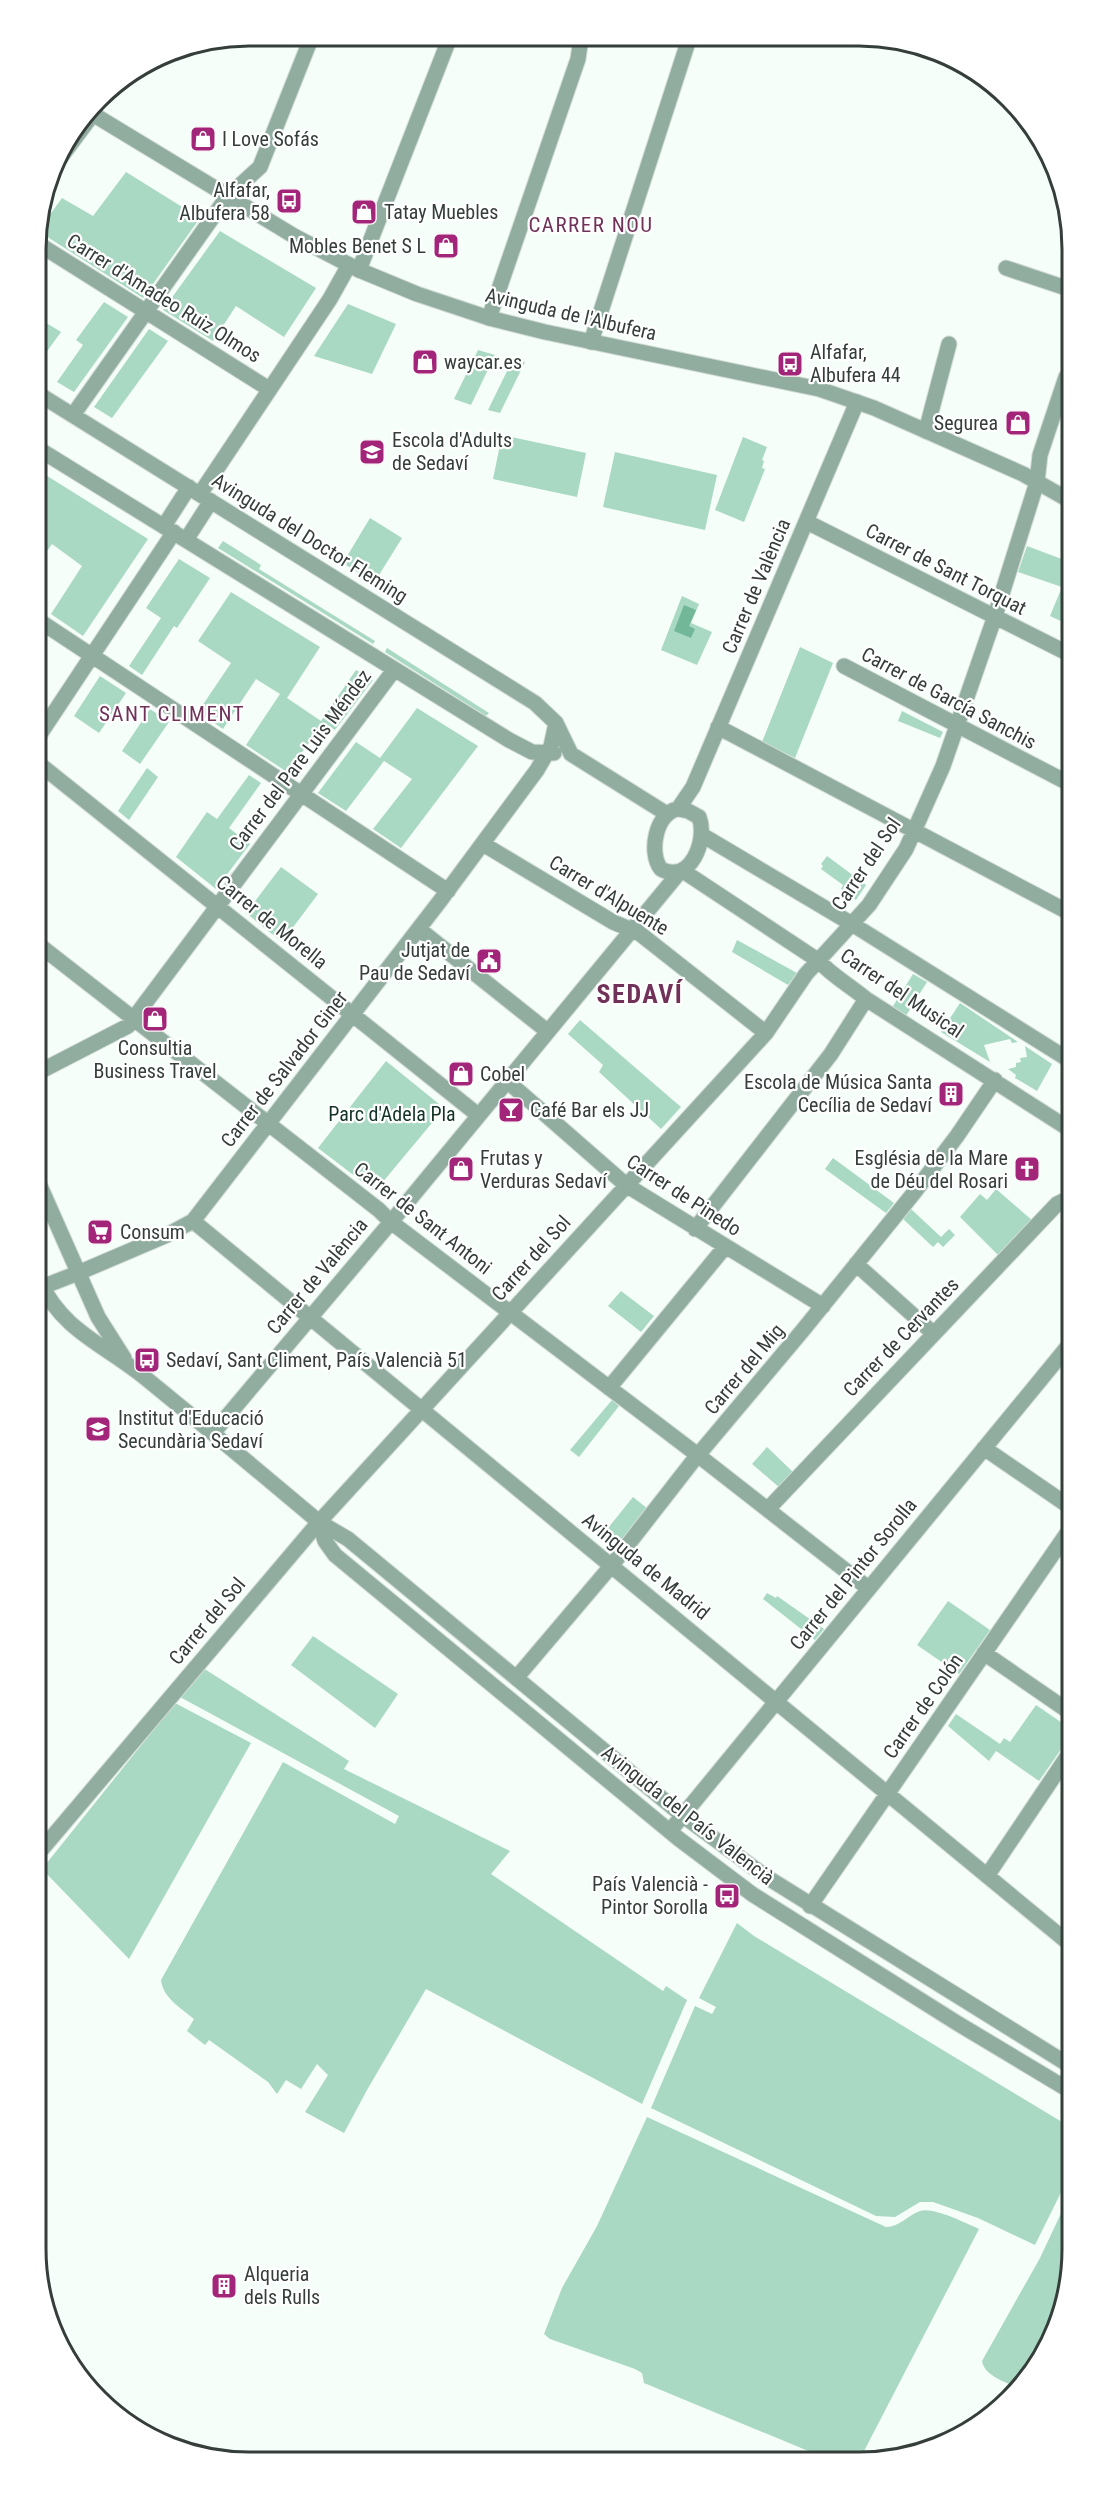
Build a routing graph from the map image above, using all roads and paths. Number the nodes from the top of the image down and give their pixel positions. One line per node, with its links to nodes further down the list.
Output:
1 (308, 46): 6 (street)
2 (446, 46): 8 (street)
3 (580, 46): 12 (street)
4 (687, 46): 13 (street)
5 (97, 116): 6 (street, Avinguda de l'Albufera)
6 (227, 197): 8 (street, Avinguda de l'Albufera); 11 (street)
7 (47, 250): 11 (street, Carrer d'Amadeo Ruiz Olmos)
8 (354, 268): 12 (street, Avinguda de l'Albufera); 15 (street)
9 (1006, 268): 10 (street)
10 (1062, 287)
11 (148, 312): 15 (street, Carrer d'Amadeo Ruiz Olmos); 19 (street)
12 (489, 318): 13 (street, Avinguda de l'Albufera)
13 (591, 342): 18 (street, Avinguda de l'Albufera)
14 (949, 344): 20 (street)
15 (269, 389): 23 (street)
16 (1062, 389): 22 (street, Carrer del Sol)
17 (47, 399): 19 (street, Avinguda del Doctor Fleming)
18 (858, 402): 20 (street, Avinguda de l'Albufera); 25 (street, Carrer de València)
19 (74, 416): 23 (street, Avinguda del Doctor Fleming)
20 (926, 430): 22 (street, Avinguda de l'Albufera)
21 (47, 459): 26 (street)
22 (1037, 482): 24 (street, Avinguda de l'Albufera); 27 (street, Carrer del Sol)
23 (200, 494): 26 (street); 26 (street); 33 (street, Avinguda del Doctor Fleming)
24 (1062, 496)
25 (807, 522): 27 (street, Carrer de Sant Torquat); 36 (street, Carrer de València)
26 (175, 533): 30 (street); 32 (street)
27 (995, 616): 29 (street, Carrer de Sant Torquat); 35 (street, Carrer del Sol)
28 (47, 626): 30 (street)
29 (1062, 650)
30 (91, 656): 34 (street); 42 (street)
31 (844, 666): 35 (street, Carrer de García Sanchis)
32 (394, 670): 37 (street); 42 (street, Carrer del Pare Luis Méndez)
33 (556, 723): 37 (street); 38 (street, Avinguda del Doctor Fleming)
34 (47, 724)
35 (956, 725): 40 (street, Carrer de García Sanchis); 45 (street, Carrer del Sol)
36 (718, 727): 41 (street, Carrer de València); 45 (street)
37 (547, 753): 38 (street); 47 (street, Carrer de Salvador Giner)
38 (572, 754): 43 (street)
39 (47, 770): 52 (street, Carrer de Morella)
40 (1062, 780)
41 (693, 787): 43 (street, Carrer de València); 44 (street, Carrer de València)
42 (299, 794): 50 (street); 52 (street, Carrer del Pare Luis Méndez)
43 (672, 811): 44 (street); 48 (street)
44 (695, 814): 46 (street)
45 (915, 831): 53 (street); 54 (street, Carrer del Sol)
46 (702, 835): 49 (street); 54 (street)
47 (483, 844): 50 (street, Carrer de Salvador Giner); 56 (street, Carrer d'Alpuente)
48 (661, 869): 49 (street); 51 (street)
49 (680, 872): 51 (street, Carrer de València); 58 (street, Carrer del Musical)
50 (448, 891): 55 (street, Carrer de Salvador Giner)
51 (659, 897): 56 (street, Carrer de València)
52 (218, 905): 60 (street, Carrer de Morella); 61 (street, Carrer del Pare Luis Méndez)
53 (1062, 909)
54 (852, 924): 58 (street, Carrer del Sol); 64 (street)
55 (419, 929): 60 (street, Carrer de Salvador Giner); 62 (street)
56 (633, 929): 62 (street, Carrer de València); 63 (street, Carrer d'Alpuente)
57 (47, 951): 61 (street, Carrer de Sant Antoni)
58 (819, 961): 59 (street, Carrer del Musical); 63 (street, Carrer del Sol)
59 (866, 999): 66 (street, Carrer del Musical); 76 (street)
60 (354, 1014): 68 (street, Carrer de Morella); 69 (street, Carrer de Salvador Giner)
61 (134, 1018): 65 (street, Carrer del Pare Luis Méndez); 69 (street, Carrer de Sant Antoni)
62 (547, 1031): 67 (street, Carrer de València)
63 (766, 1033): 71 (street, Carrer del Sol)
64 (1062, 1056)
65 (47, 1068)
66 (995, 1080): 70 (street, Carrer del Musical); 78 (street, Carrer del Mig)
67 (507, 1081): 68 (street, Carrer de València); 71 (street, Carrer de Pinedo)
68 (478, 1115): 75 (street, Carrer de València)
69 (269, 1124): 74 (street, Carrer de Salvador Giner); 75 (street, Carrer de Sant Antoni)
70 (1062, 1124)
71 (626, 1185): 76 (street, Carrer de Pinedo); 83 (street, Carrer del Sol)
72 (47, 1201): 79 (street, Avinguda del País Valencià)
73 (1062, 1202): 85 (street, Carrer de Cervantes)
74 (193, 1221): 79 (street, Carrer de Salvador Giner); 84 (street, Avinguda de Madrid)
75 (391, 1222): 83 (street, Carrer de Sant Antoni); 84 (street, Carrer de València)
76 (695, 1229): 77 (street, Carrer de Pinedo)
77 (725, 1247): 82 (street, Carrer de Pinedo); 88 (street)
78 (856, 1264): 82 (street, Carrer del Mig); 85 (street)
79 (78, 1273): 80 (street, Carrer de Salvador Giner); 87 (street, Avinguda del País Valencià)
80 (46, 1283)
81 (46, 1292): 87 (street, Avinguda del País Valencià)
82 (823, 1305): 92 (street, Carrer del Mig)
83 (511, 1312): 88 (street, Carrer de Sant Antoni); 89 (street, Carrer del Sol)
84 (310, 1316): 89 (street, Avinguda de Madrid); 90 (street, Carrer de València)
85 (933, 1333): 94 (street, Carrer de Cervantes)
86 (1062, 1355): 91 (street, Carrer del Pintor Sorolla)
87 (130, 1366): 90 (street, Avinguda del País Valencià)
88 (609, 1388): 92 (street, Carrer de Sant Antoni)
89 (422, 1410): 95 (street, Carrer del Sol); 97 (street, Avinguda de Madrid)
90 (213, 1433): 95 (street, Avinguda del País Valencià)
91 (984, 1448): 93 (street); 98 (street, Carrer del Pintor Sorolla)
92 (699, 1456): 94 (street, Carrer de Sant Antoni); 97 (street, Carrer del Mig)
93 (1062, 1502)
94 (768, 1509): 98 (street, Carrer de Sant Antoni)
95 (319, 1522): 100 (street, Avinguda del País Valencià); 106 (street, Avinguda del País Valencià); 107 (street, Carrer del Sol)
96 (1062, 1540): 99 (street, Carrer de Colón)
97 (612, 1565): 100 (street, Carrer del Mig); 101 (street, Avinguda de Madrid)
98 (868, 1588): 101 (street, Carrer del Pintor Sorolla)
99 (984, 1653): 102 (street); 104 (street, Carrer de Colón)
100 (517, 1677): 105 (street, Avinguda del País Valencià)
101 (777, 1701): 104 (street, Avinguda de Madrid); 105 (street, Carrer del Pintor Sorolla)
102 (1062, 1707)
103 (1062, 1765): 108 (street)
104 (888, 1793): 108 (street, Avinguda de Madrid); 109 (street, Carrer de Colón)
105 (682, 1815): 106 (street, Carrer del Pintor Sorolla); 109 (street, Avinguda del País Valencià)
106 (670, 1831): 110 (street, Avinguda del País Valencià)
107 (46, 1844)
108 (987, 1876): 111 (street, Avinguda de Madrid)
109 (810, 1906): 110 (street); 112 (street, Avinguda del País Valencià)
110 (784, 1915): 113 (street, Avinguda del País Valencià)
111 (1062, 1938)
112 (1062, 2061)
113 (1062, 2086)

